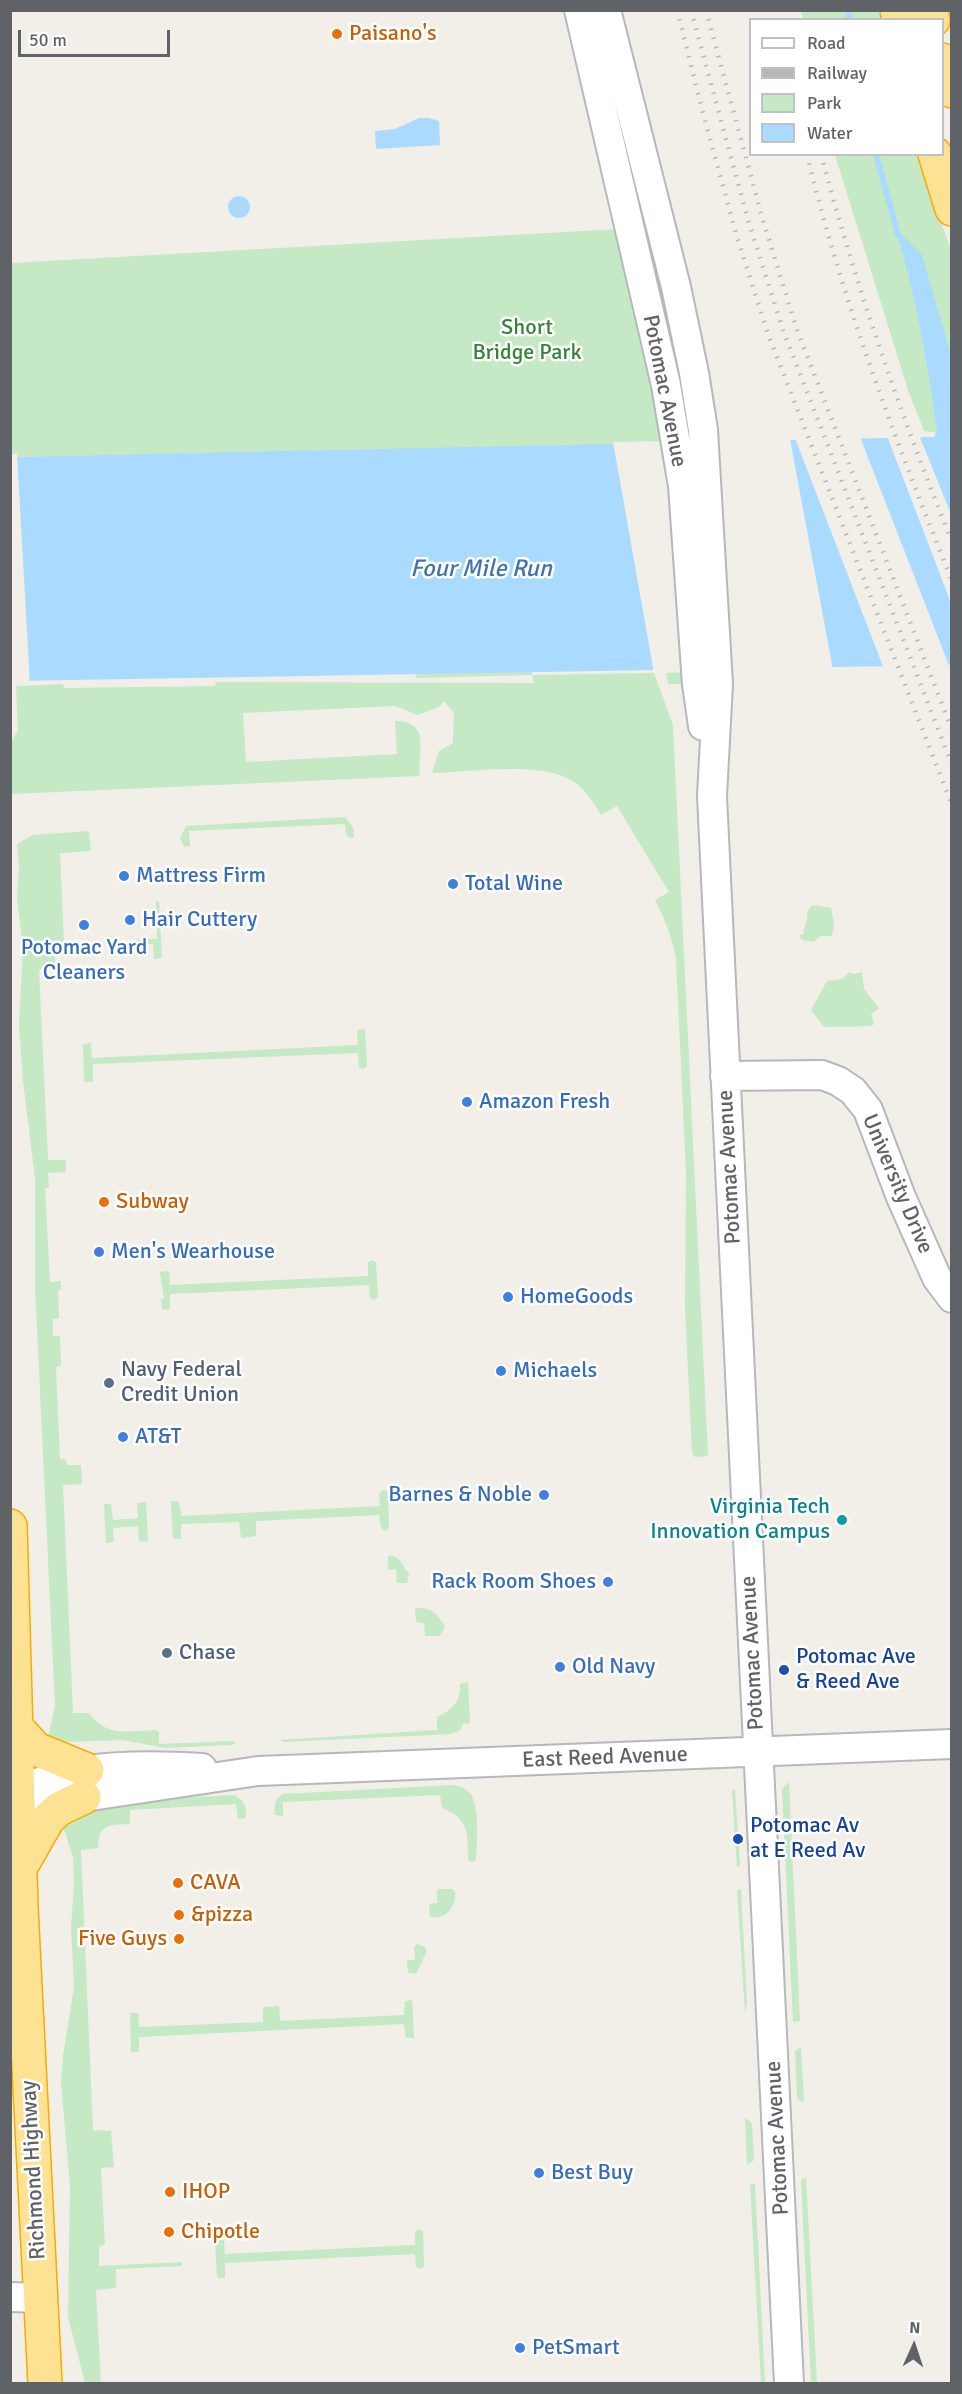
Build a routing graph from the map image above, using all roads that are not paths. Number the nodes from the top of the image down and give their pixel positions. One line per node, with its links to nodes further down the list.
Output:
1 (579, 10): 7 (street, Potomac Avenue)
2 (606, 10): 7 (street, Potomac Avenue)
3 (944, 67): 4 (highway)
4 (951, 91)
5 (936, 156): 6 (highway)
6 (951, 209)
7 (707, 684): 8 (street, Potomac Avenue)
8 (725, 1076): 9 (street, University Drive); 13 (street, Potomac Avenue)
9 (951, 1298)
10 (10, 1526): 11 (highway, Richmond Highway)
11 (14, 1743): 14 (highway); 15 (highway, Richmond Highway)
12 (951, 1744): 13 (street, East Reed Avenue)
13 (758, 1753): 14 (street, East Reed Avenue); 19 (street, Potomac Avenue)
14 (86, 1783): 15 (street, East Reed Avenue); 16 (highway)
15 (16, 1791): 16 (highway, Richmond Highway)
16 (15, 1853): 17 (highway, Richmond Highway)
17 (26, 2298): 18 (highway, Richmond Highway)
18 (45, 2384)
19 (789, 2384)

